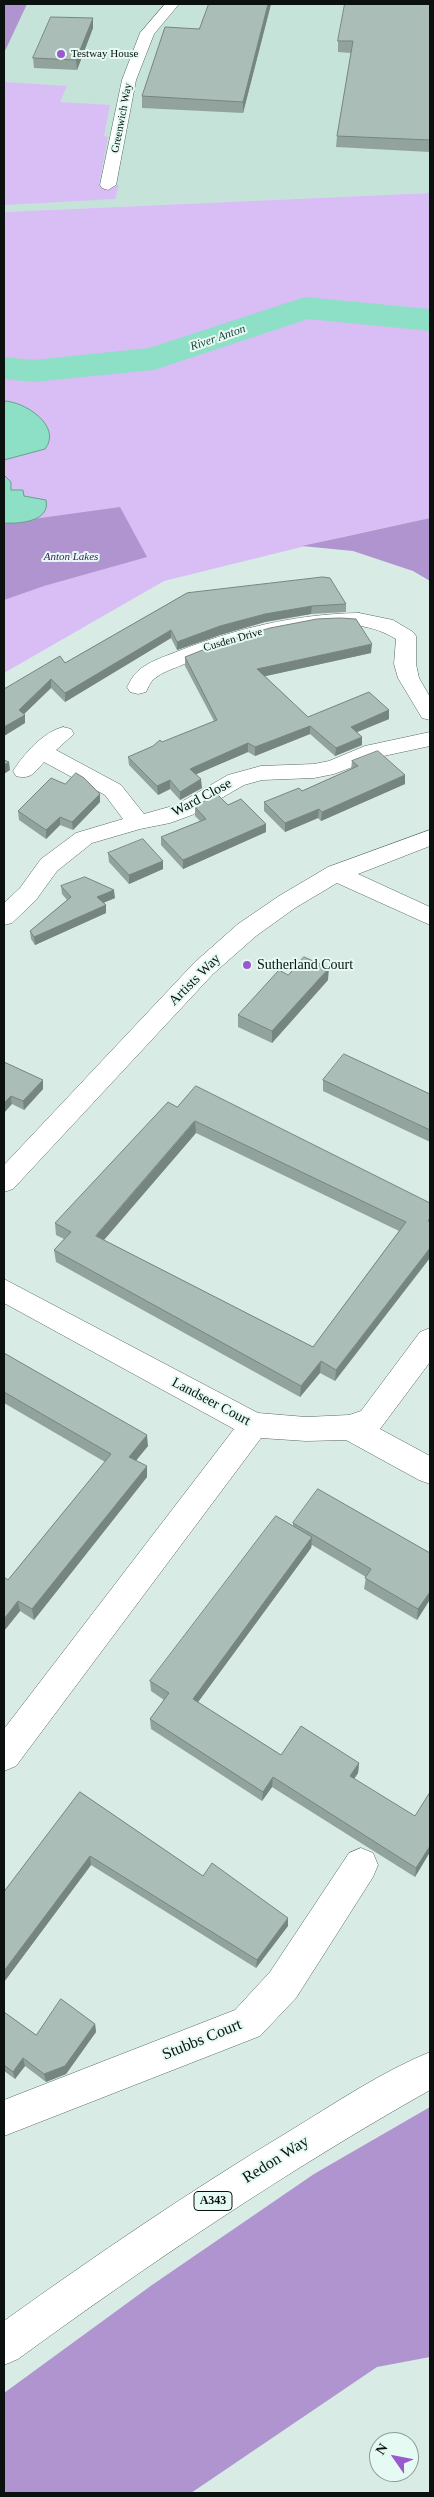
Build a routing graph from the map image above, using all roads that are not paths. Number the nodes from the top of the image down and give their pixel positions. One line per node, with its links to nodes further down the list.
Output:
1 (172, 4): 2 (street, Greenwich Way)
2 (108, 185)
3 (138, 687): 4 (street, Cusden Drive)
4 (429, 710)
5 (62, 734): 7 (street)
6 (430, 739): 9 (street, Ward Close)
7 (41, 751): 8 (street); 9 (street)
8 (24, 771)
9 (138, 822): 12 (street, Ward Close)
10 (430, 838): 11 (street, Artists Way)
11 (336, 873): 13 (street); 14 (street, Artists Way)
12 (4, 917)
13 (430, 917)
14 (4, 1182)
15 (4, 1290): 17 (street, Landseer Court)
16 (430, 1340): 18 (street, Landseer Court)
17 (254, 1425): 18 (street, Landseer Court); 20 (street)
18 (349, 1427): 19 (street)
19 (430, 1471)
20 (4, 1755)
21 (361, 1865): 23 (street, Stubbs Court)
22 (430, 2070): 24 (street, Redon Way / A343)
23 (4, 2118)
24 (4, 2345)

